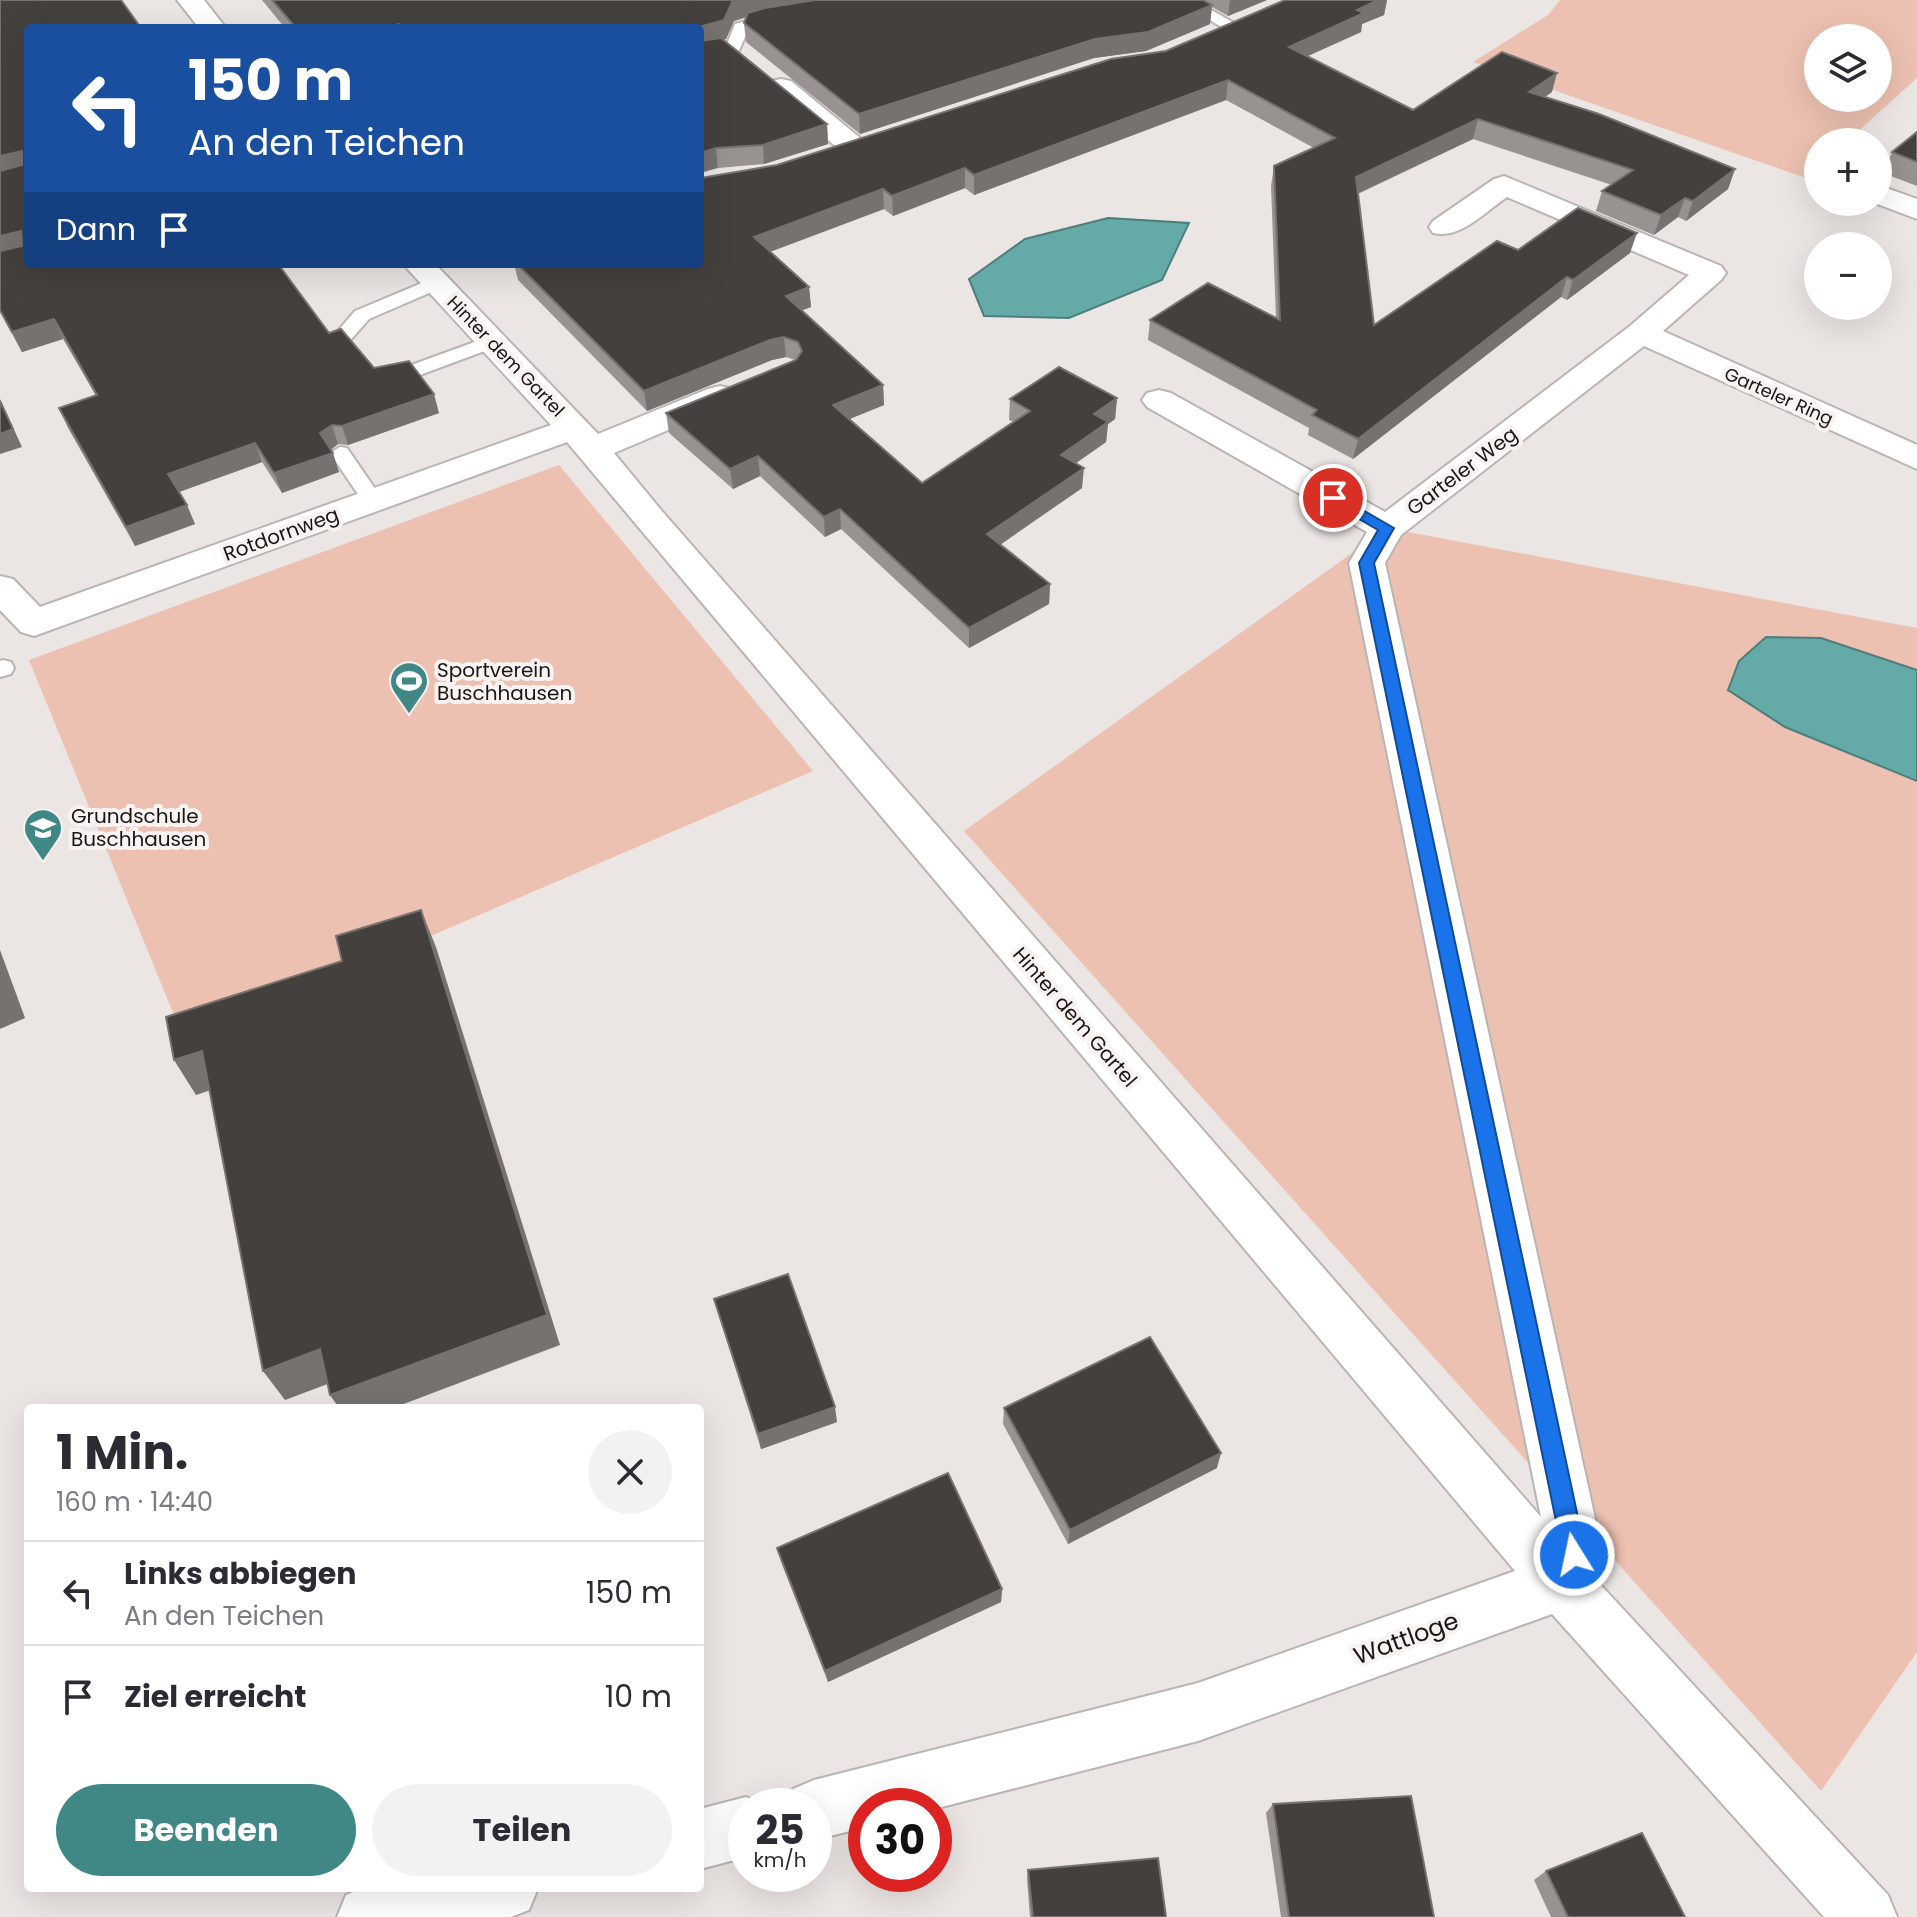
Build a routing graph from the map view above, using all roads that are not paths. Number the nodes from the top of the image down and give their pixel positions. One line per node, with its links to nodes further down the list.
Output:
1 (190, 0): 5 (street)
2 (1182, 0): 4 (lane)
3 (793, 15): 7 (lane)
4 (1245, 21): 6 (street)
5 (210, 24)
6 (1206, 38)
7 (733, 48): 8 (lane); 9 (street)
8 (704, 52)
9 (826, 157)
10 (1892, 200): 11 (street)
11 (1917, 210)
12 (1444, 227): 14 (street, Garteler Weg)
13 (435, 273): 15 (lane); 16 (street, Hinter dem Gartel)
14 (1641, 333): 22 (street, Garteler Ring); 24 (street, Garteler Weg)
15 (341, 339)
16 (491, 342): 17 (lane); 20 (street, Hinter dem Gartel)
17 (402, 375)
18 (750, 384): 20 (street)
19 (1159, 400): 24 (street)
20 (584, 438): 23 (street, Rotdornweg); 26 (street, Hinter dem Gartel)
21 (340, 453): 23 (lane)
22 (1917, 458)
23 (373, 501): 25 (street, Rotdornweg)
24 (1387, 528): 26 (street, Garteler Weg)
25 (0, 588)
26 (1561, 1583): 27 (street, Wattloge); 32 (street)
27 (832, 1805)
28 (728, 1832): 29 (street)
29 (704, 1838)
30 (485, 1892): 31 (street)
31 (368, 1917)
32 (1866, 1917)

